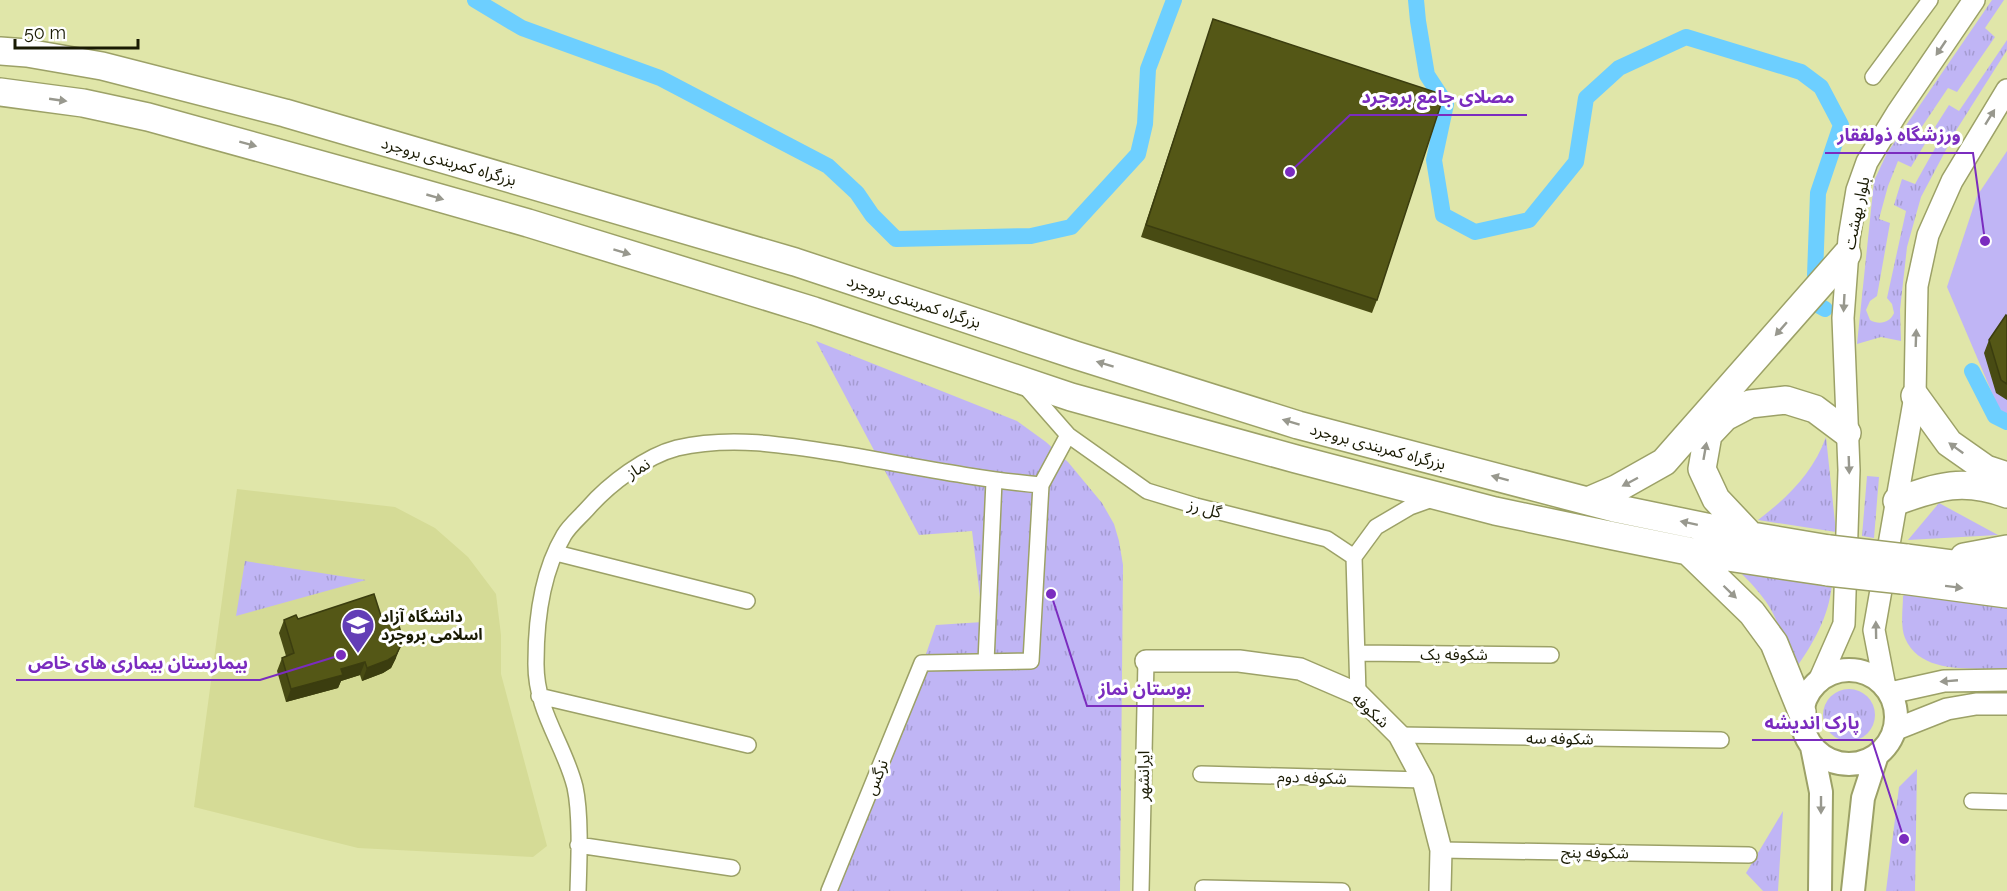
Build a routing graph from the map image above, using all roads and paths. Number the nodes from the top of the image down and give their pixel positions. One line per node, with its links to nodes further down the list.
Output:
1 (1930, 0): 4 (street)
2 (1974, 0): 7 (main road, بلوار بهشت, one-way to 7)
3 (0, 51): 17 (highway, بزرگراه کمربندی بروجرد, one-way to 3)
4 (1873, 77)
5 (2007, 90): 9 (main road, one-way to 5)
6 (0, 92): 8 (highway, بزرگراه کمربندی بروجرد, one-way to 8)
7 (1847, 254): 10 (main road, بلوار بهشت, one-way to 10); 17 (highway, one-way to 17)
8 (1018, 380): 11 (street, گل رز); 16 (highway, بزرگراه کمربندی بروجرد)
9 (1915, 396): 12 (highway, one-way to 9); 18 (main road)
10 (1847, 433): 19 (highway, one-way to 10); 35 (main road, بلوار بهشت, one-way to 35)
11 (1068, 435): 14 (street); 23 (street, گل رز)
12 (2007, 476)
13 (994, 481): 14 (street, نماز); 22 (street, نماز); 33 (street)
14 (1041, 485): 33 (street)
15 (2007, 494): 18 (highway)
16 (1440, 496): 21 (highway, بزرگراه کمربندی بروجرد); 23 (street)
17 (1588, 501): 19 (highway, بزرگراه کمربندی بروجرد, one-way to 17)
18 (1897, 501): 36 (main road, one-way to 18)
19 (1750, 535): 24 (highway, بزرگراه کمربندی بروجرد)
20 (2007, 549): 25 (highway)
21 (1688, 551): 24 (highway, بزرگراه کمربندی بروجرد); 40 (highway, one-way to 40)
22 (556, 553): 29 (street); 38 (street, نماز)
23 (1354, 557): 30 (street)
24 (1829, 560): 26 (highway, bridge)
25 (1934, 562): 26 (highway); 27 (highway)
26 (1904, 569): 28 (highway, one-way to 28)
27 (2007, 571)
28 (2007, 594)
29 (747, 601)
30 (1357, 653): 31 (street, شکوفه یک); 37 (street)
31 (1551, 655)
32 (1146, 661): 37 (main road, شکوفه); 58 (street, ایرانشهر)
33 (986, 662): 57 (street, نرگس)
34 (2007, 680): 36 (main road, one-way to 36)
35 (1819, 681): 36 (main road); 40 (main road)
36 (1887, 690): 41 (main road)
37 (1358, 694): 42 (main road, شکوفه)
38 (539, 696): 44 (street); 51 (street, نماز)
39 (2007, 704): 41 (main road)
40 (1802, 712): 45 (main road)
41 (1894, 730): 46 (main road)
42 (1399, 735): 43 (street, شکوفه سه); 48 (main road, شکوفه)
43 (1721, 740)
44 (748, 745)
45 (1812, 747): 46 (main road); 61 (main road, one-way to 61)
46 (1877, 755): 62 (main road)
47 (1201, 774): 48 (street, شکوفه دوم)
48 (1423, 780): 52 (main road, شکوفه)
49 (1972, 801): 50 (street)
50 (2007, 802)
51 (578, 845): 54 (street); 56 (street, نماز)
52 (1441, 850): 53 (street, شکوفه پنج); 60 (main road, شکوفه)
53 (1749, 855)
54 (732, 868)
55 (1203, 888): 59 (street)
56 (578, 891)
57 (829, 891)
58 (1141, 891)
59 (1342, 891)
60 (1440, 891)
61 (1820, 891)
62 (1853, 891)

